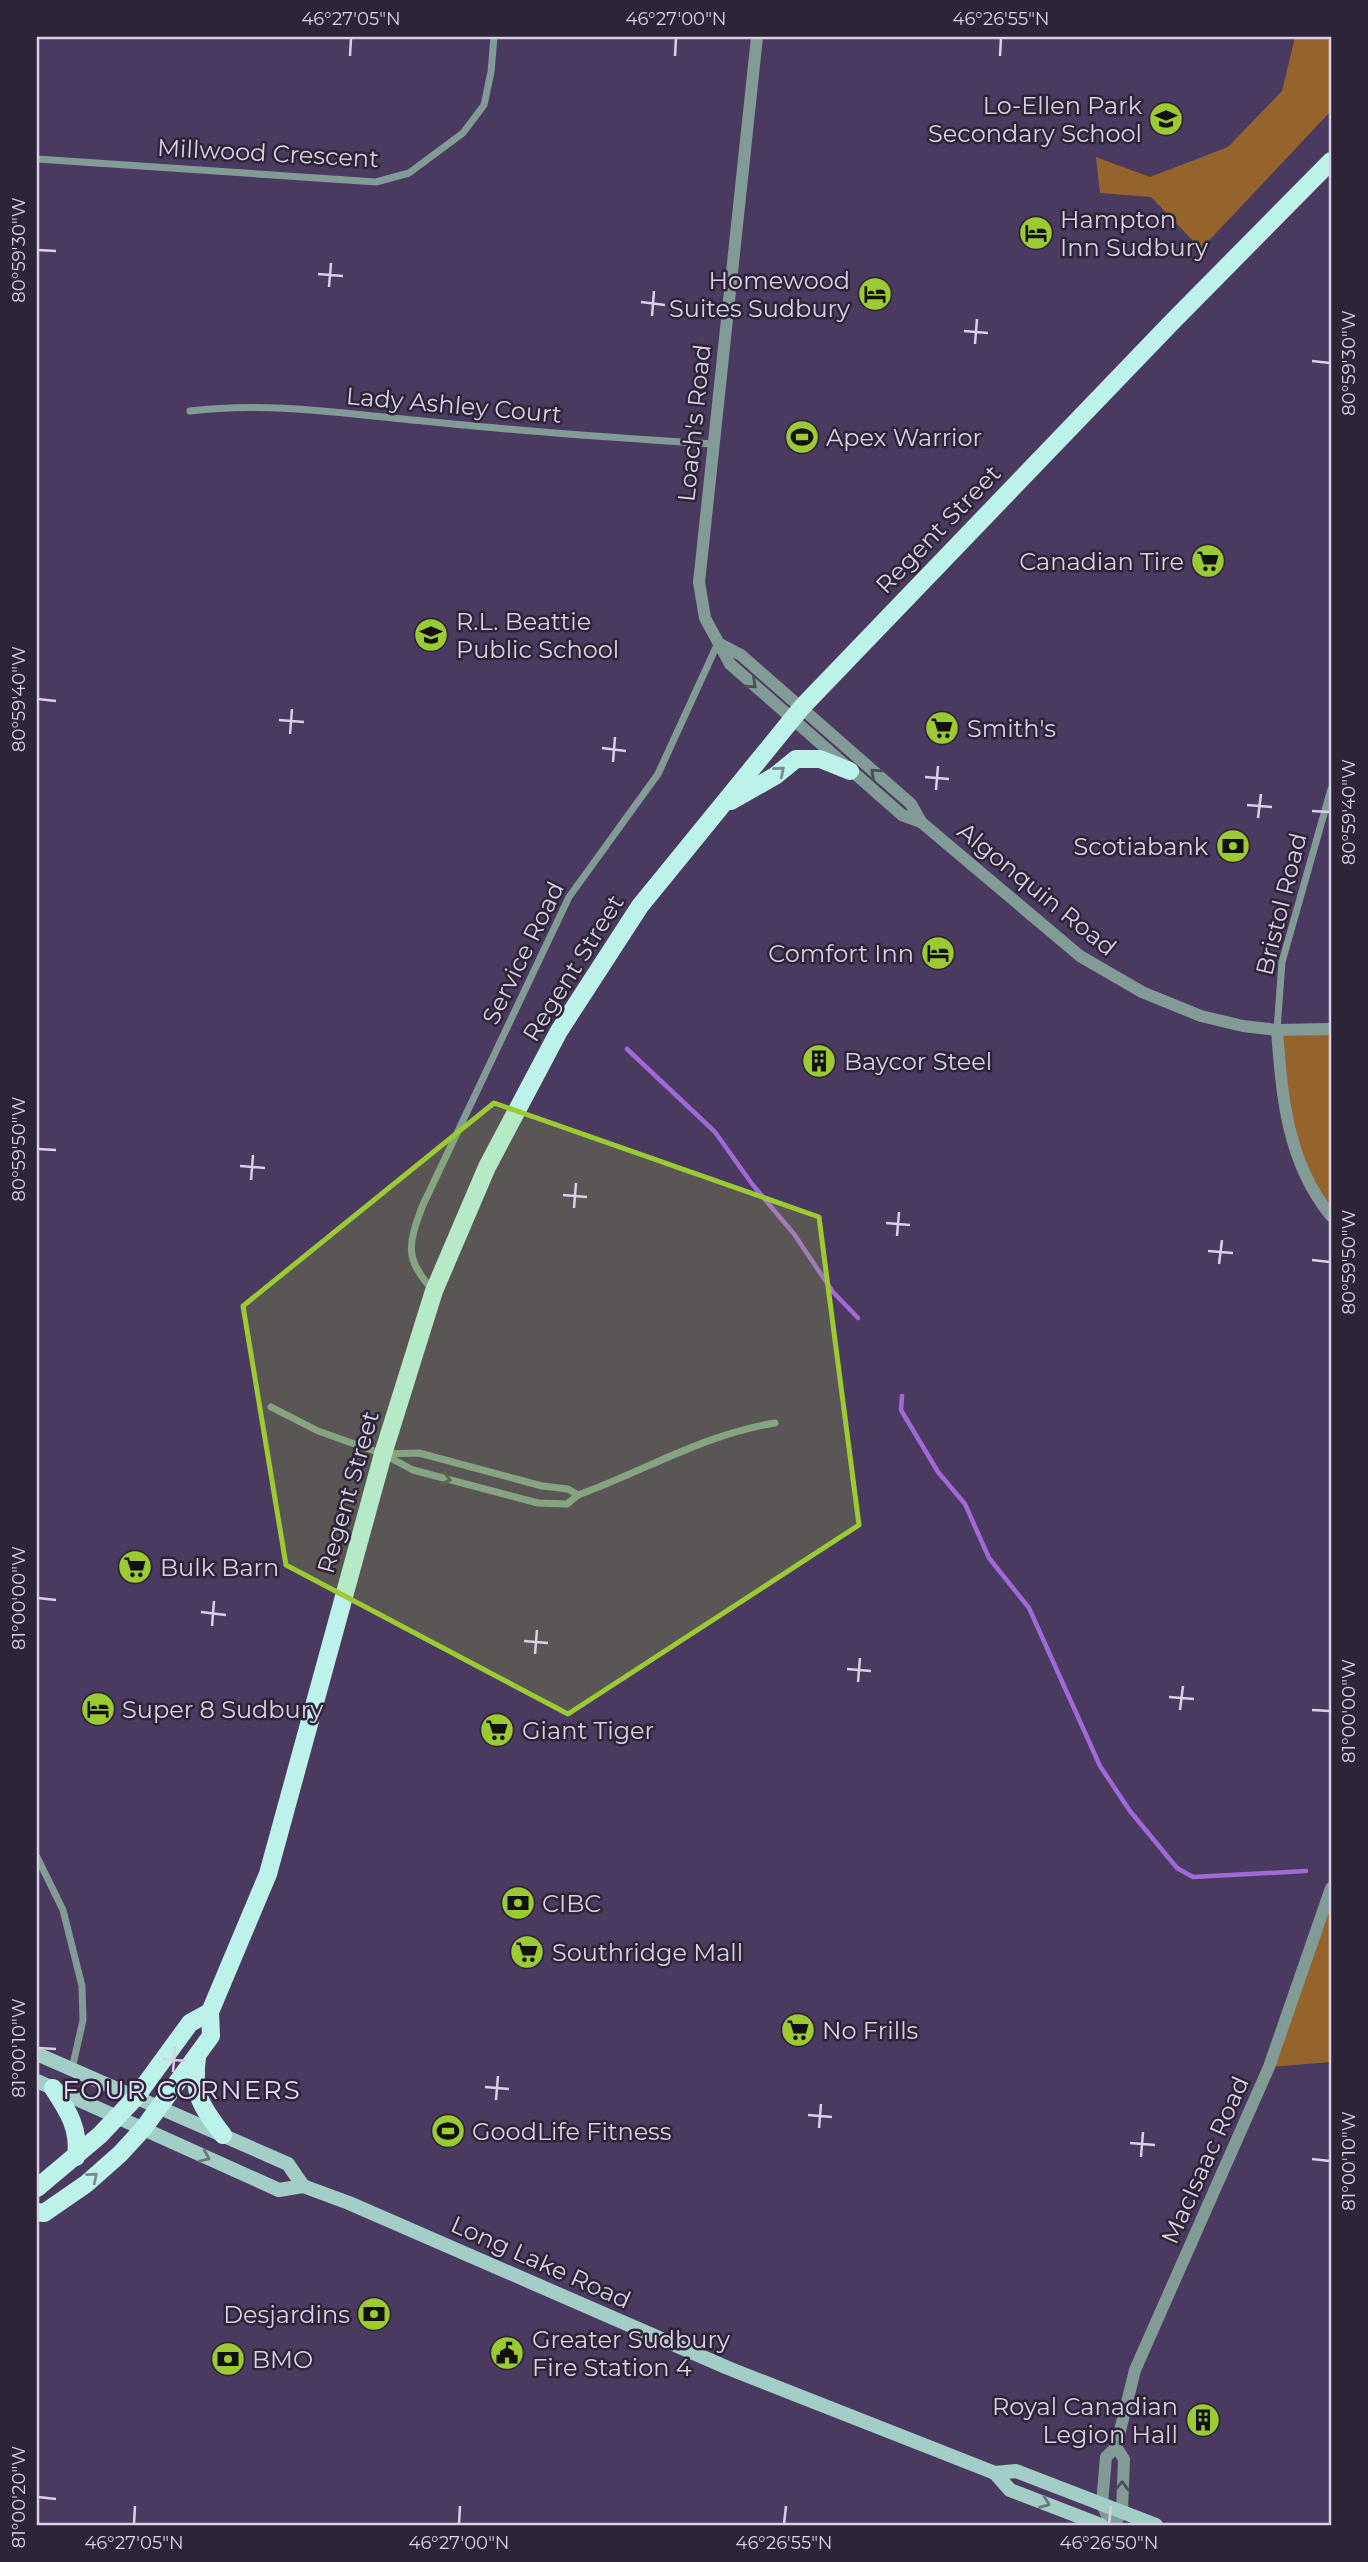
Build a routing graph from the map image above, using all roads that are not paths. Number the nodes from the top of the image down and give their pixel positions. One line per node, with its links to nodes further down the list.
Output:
1 (494, 37): 3 (street, Millwood Crescent)
2 (755, 38): 6 (street, Loach's Road)
3 (37, 159)
4 (1331, 161): 8 (main road, Regent Street)
5 (190, 411): 6 (street, Lady Ashley Court)
6 (714, 444): 7 (street, Loach's Road)
7 (719, 643): 8 (street); 16 (street, Service Road)
8 (797, 713): 9 (street, Algonquin Road); 11 (main road, Regent Street); 12 (street, Algonquin Road, one-way to 8)
9 (850, 771): 11 (main road, one-way to 9); 12 (street, Algonquin Road)
10 (1331, 789): 14 (street, Bristol Road)
11 (721, 806): 16 (main road, Regent Street)
12 (922, 822): 14 (street, Algonquin Road)
13 (1331, 1029): 14 (street, Algonquin Road)
14 (1277, 1030): 15 (street)
15 (1331, 1216)
16 (435, 1291): 19 (main road, Regent Street)
17 (271, 1406): 19 (street)
18 (775, 1423): 20 (street)
19 (383, 1454): 20 (street); 20 (street, one-way to 20); 23 (main road, Regent Street)
20 (578, 1495)
21 (37, 1857): 26 (street)
22 (1331, 1888): 37 (street, MacIsaac Road)
23 (210, 2011): 25 (main road, Regent Street); 28 (main road, Regent Street)
24 (37, 2054): 26 (main road, Long Lake Road)
25 (197, 2057): 29 (main road, Regent Street); 32 (main road)
26 (72, 2069): 28 (main road, Long Lake Road)
27 (45, 2085): 30 (main road, Long Lake Road); 33 (main road)
28 (136, 2097): 29 (main road, Long Lake Road); 30 (main road, Regent Street)
29 (159, 2107): 31 (main road, Regent Street); 32 (main road, Long Lake Road)
30 (117, 2117): 31 (main road, Long Lake Road); 33 (main road, Regent Street)
31 (143, 2129): 34 (main road, Long Lake Road, one-way to 34); 36 (main road, Regent Street, one-way to 31)
32 (223, 2135): 34 (main road, Long Lake Road)
33 (76, 2157): 35 (main road, Regent Street)
34 (303, 2186): 38 (main road, Long Lake Road)
35 (37, 2188)
36 (37, 2212)
37 (1116, 2447): 39 (street, MacIsaac Road); 40 (street, MacIsaac Road, one-way to 37)
38 (995, 2473): 39 (main road, Long Lake Road); 41 (main road, Long Lake Road, one-way to 41)
39 (1102, 2504): 40 (main road, Long Lake Road); 42 (street, MacIsaac Road)
40 (1122, 2511): 42 (street, MacIsaac Road); 43 (main road, Long Lake Road)
41 (1101, 2525)
42 (1113, 2525)
43 (1156, 2525)

